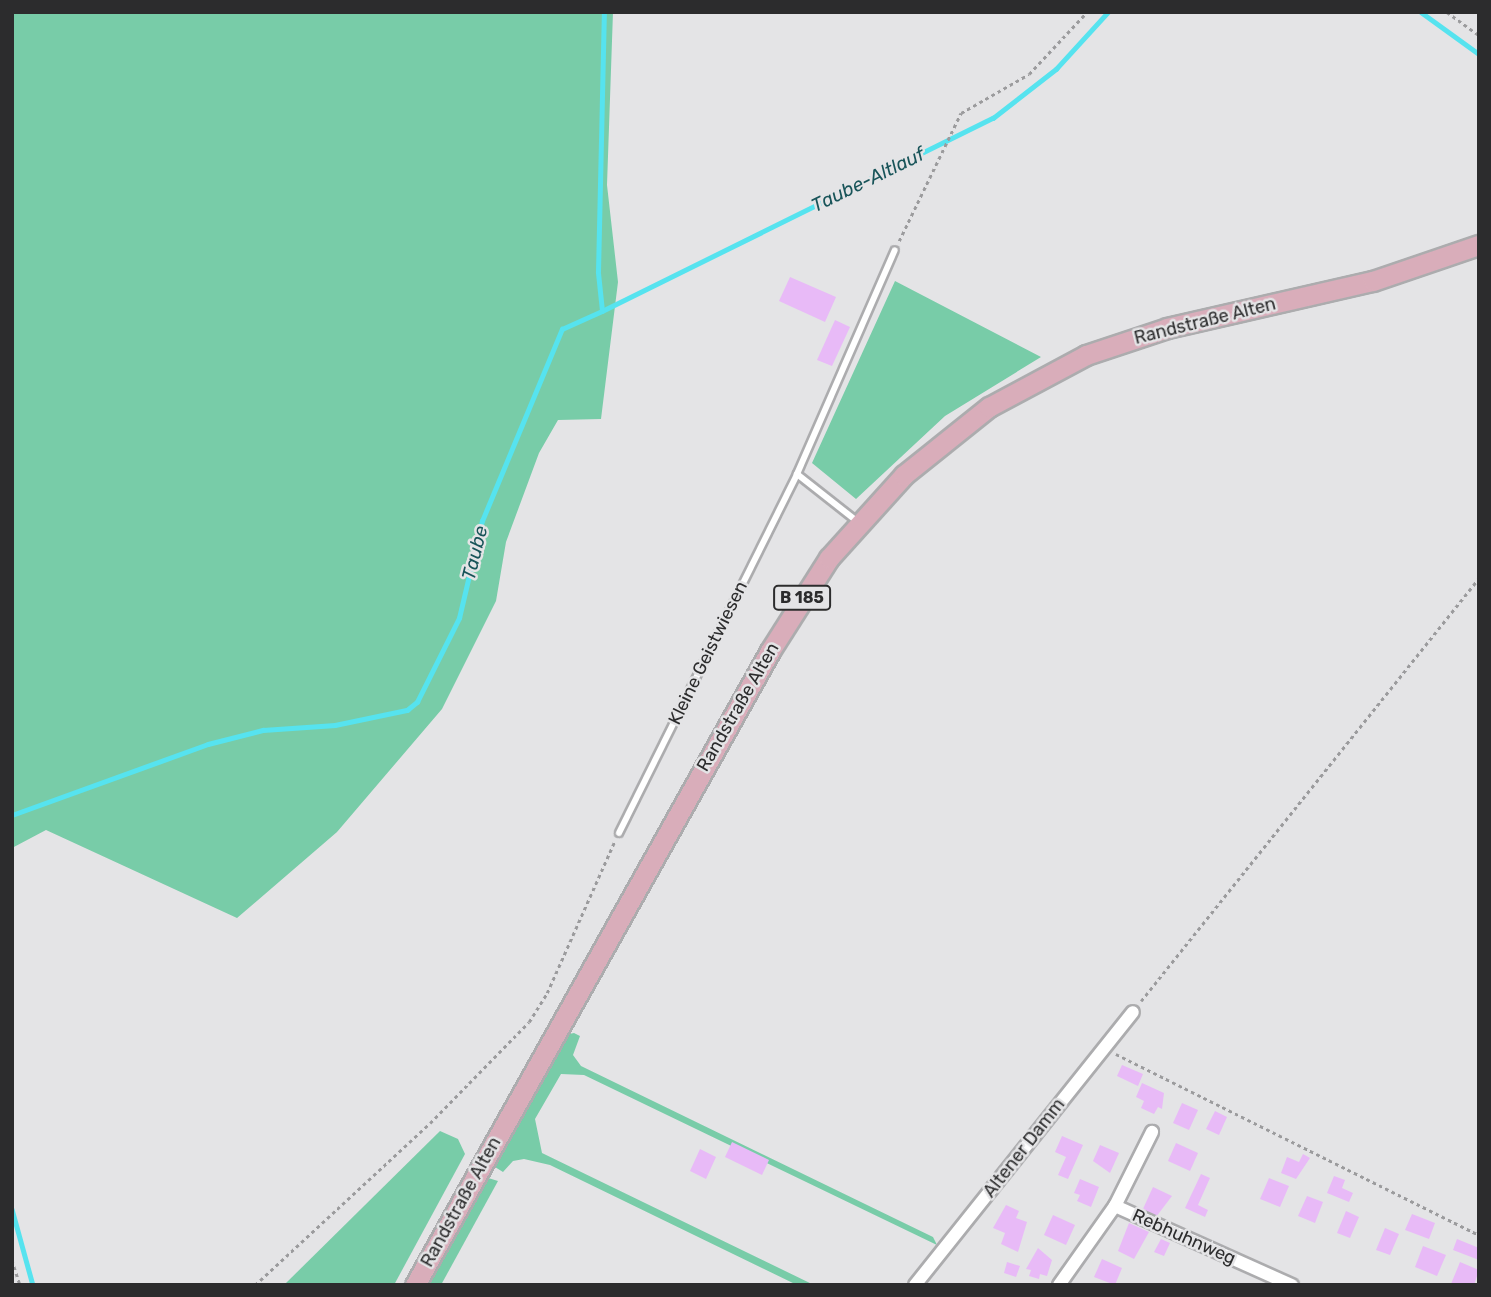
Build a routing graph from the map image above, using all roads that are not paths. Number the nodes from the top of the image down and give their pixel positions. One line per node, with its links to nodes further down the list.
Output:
1 (1479, 245): 4 (main road, Randstraße Alten / B 185)
2 (895, 250): 3 (lane, Kleine Geistwiesen)
3 (797, 474): 4 (lane); 5 (lane, Kleine Geistwiesen)
4 (858, 522): 9 (main road, Randstraße Alten / B 185)
5 (619, 832)
6 (1133, 1012): 10 (street, Altener Damm)
7 (1152, 1132): 8 (street)
8 (1115, 1206): 11 (street); 12 (street, Rebhuhnweg)
9 (415, 1285)
10 (915, 1285)
11 (1059, 1285)
12 (1292, 1285)

